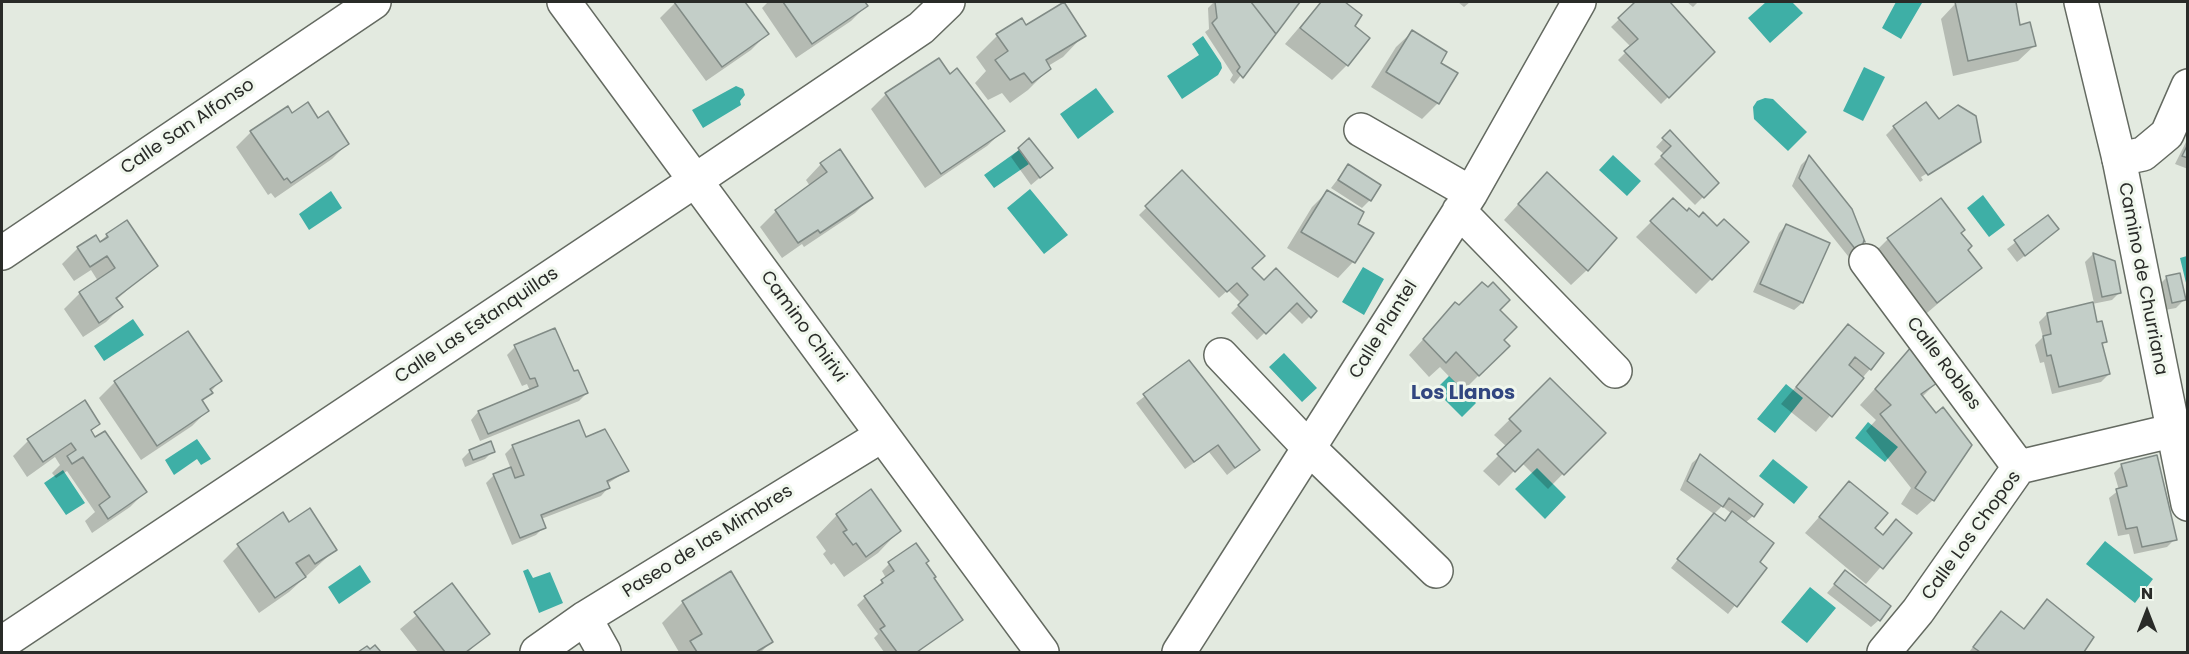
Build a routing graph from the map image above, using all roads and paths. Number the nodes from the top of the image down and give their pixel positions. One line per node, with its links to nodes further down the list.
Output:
1 (374, 2): 11 (street, Calle San Alfonso)
2 (564, 2): 9 (street, Camino Chirivi)
3 (948, 2): 9 (street, Calle Las Estanquillas)
4 (1579, 2): 10 (street, Calle Plantel)
5 (2081, 2): 8 (street)
6 (2187, 86): 8 (street, Camino de Churriana)
7 (1360, 130): 10 (street)
8 (2119, 159): 15 (street, Camino de Churriana)
9 (696, 180): 16 (street, Camino Chirivi); 22 (street, Calle Las Estanquillas)
10 (1465, 202): 14 (street); 17 (street, Calle Plantel)
11 (2, 253)
12 (1866, 261): 18 (street, Calle Robles)
13 (1221, 355): 17 (street)
14 (1615, 371)
15 (2180, 429): 18 (street, Calle Los Chopos); 19 (street, Camino de Churriana)
16 (881, 436): 21 (street, Paseo de las Mimbres); 25 (street, Camino Chirivi)
17 (1309, 448): 20 (street); 26 (street, Calle Plantel)
18 (2019, 467): 27 (street, Calle Los Chopos)
19 (2187, 504)
20 (1436, 571)
21 (585, 618): 23 (street, Paseo de las Mimbres); 24 (street)
22 (2, 643)
23 (537, 652)
24 (604, 652)
25 (1042, 652)
26 (1179, 652)
27 (1884, 652)

